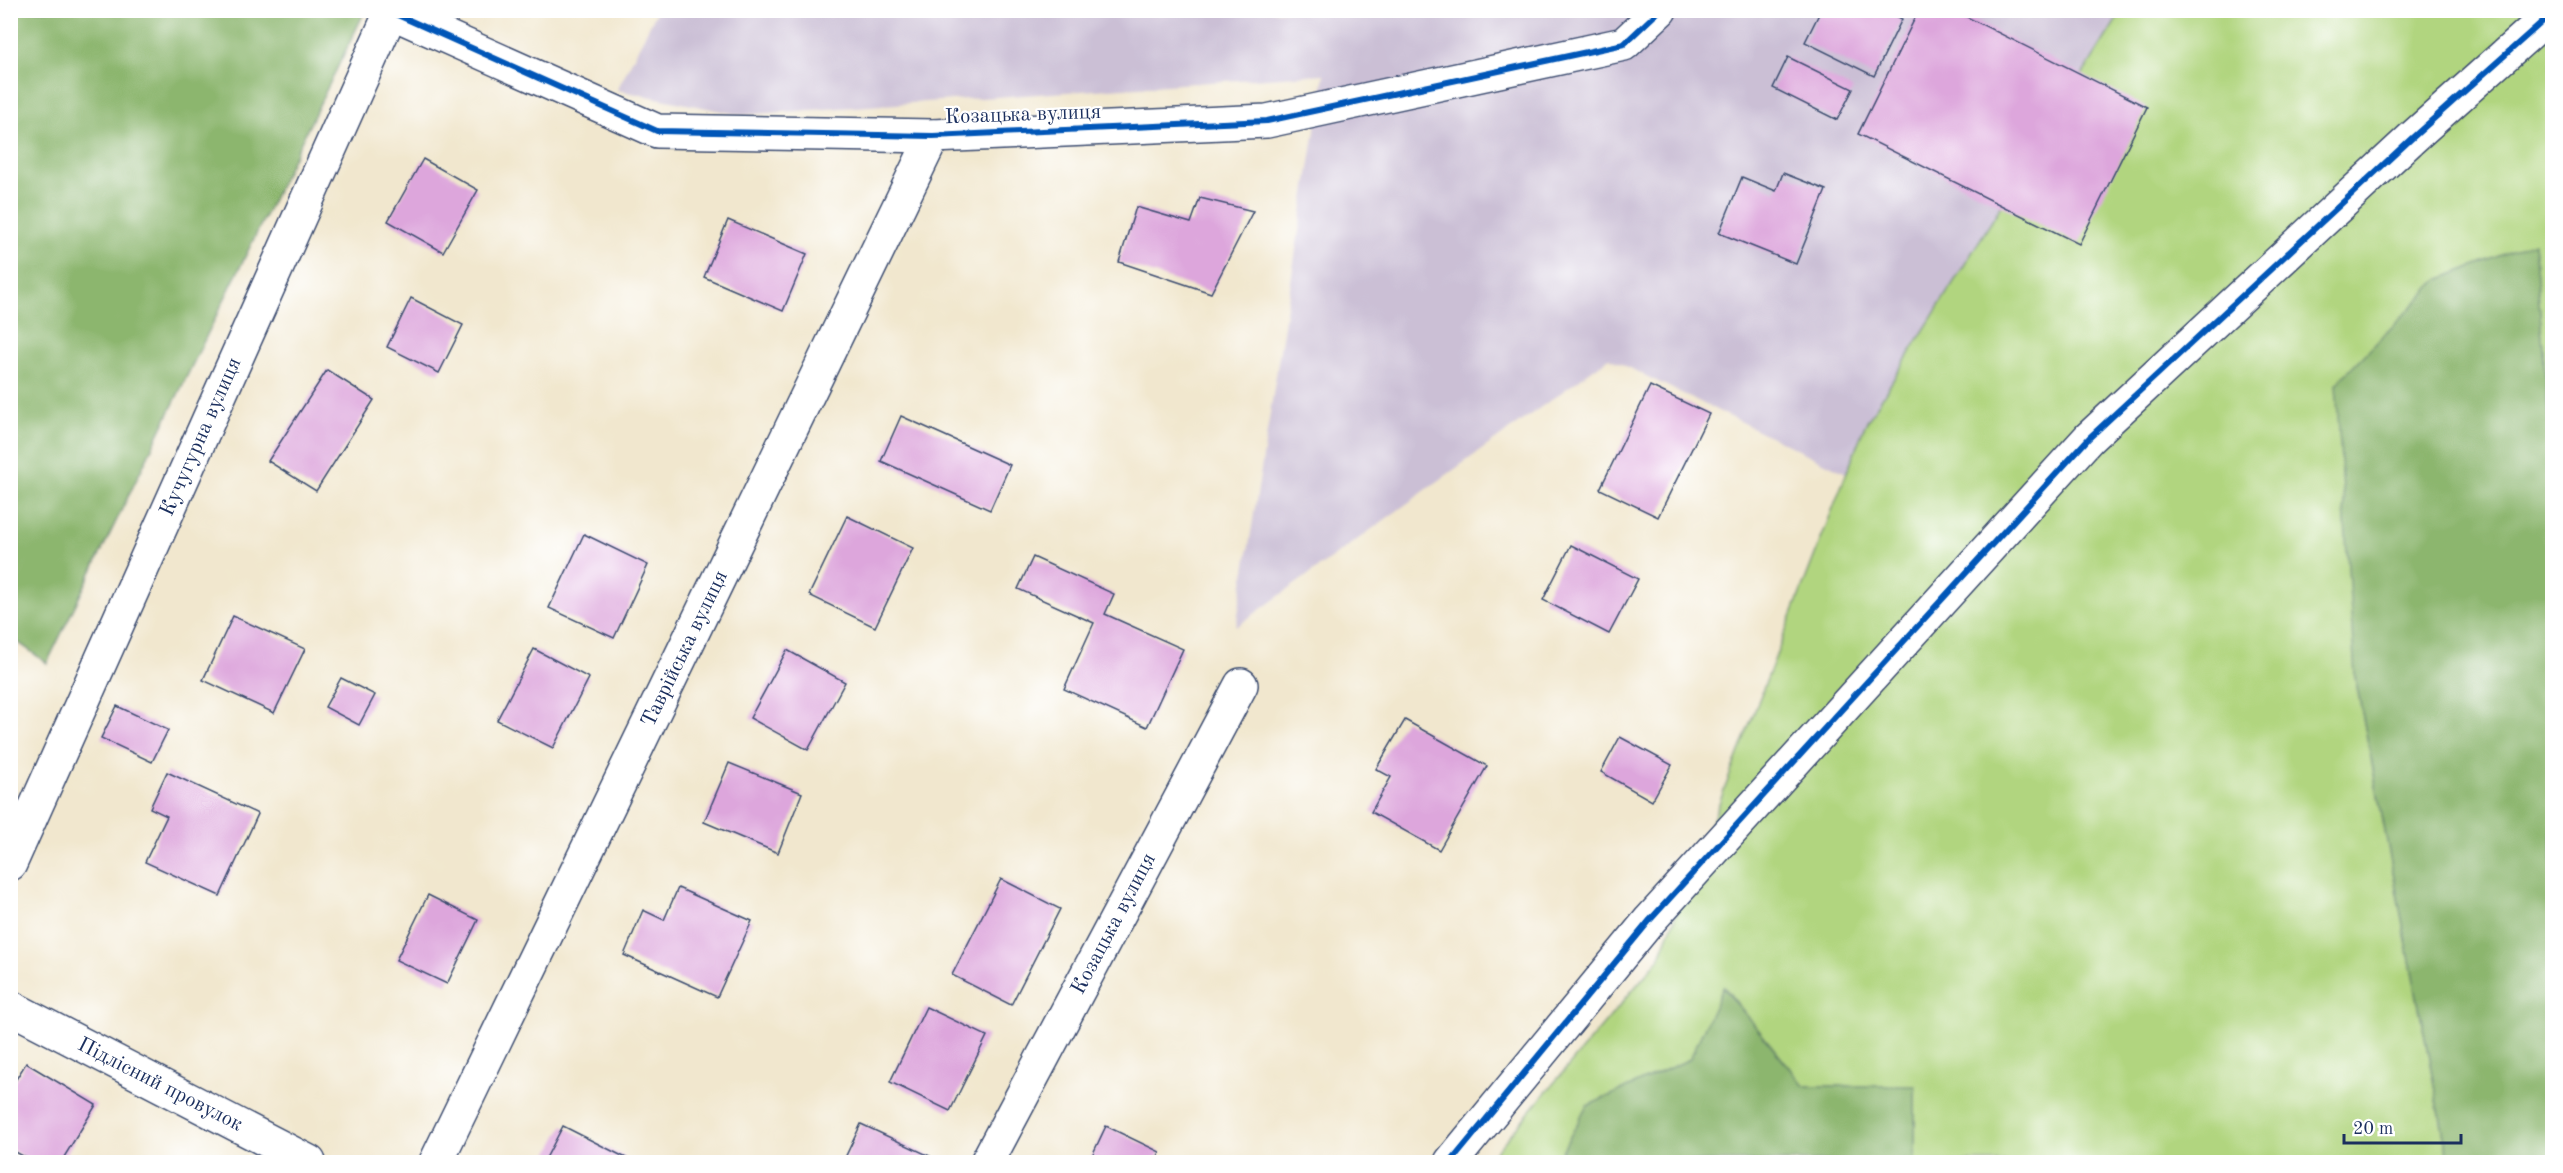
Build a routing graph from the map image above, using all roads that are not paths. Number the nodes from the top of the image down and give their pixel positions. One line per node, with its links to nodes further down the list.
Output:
1 (1660, 10): 4 (street, Козацька вулиця)
2 (392, 11): 4 (street, Козацька вулиця); 6 (street, Кучугурна вулиця)
3 (2553, 13): 11 (street)
4 (933, 135): 9 (street, Таврійська вулиця)
5 (1241, 685): 10 (street, Козацька вулиця)
6 (10, 864)
7 (10, 1007): 8 (street, Підлісний провулок)
8 (309, 1162)
9 (436, 1162)
10 (987, 1162)
11 (1451, 1162)

